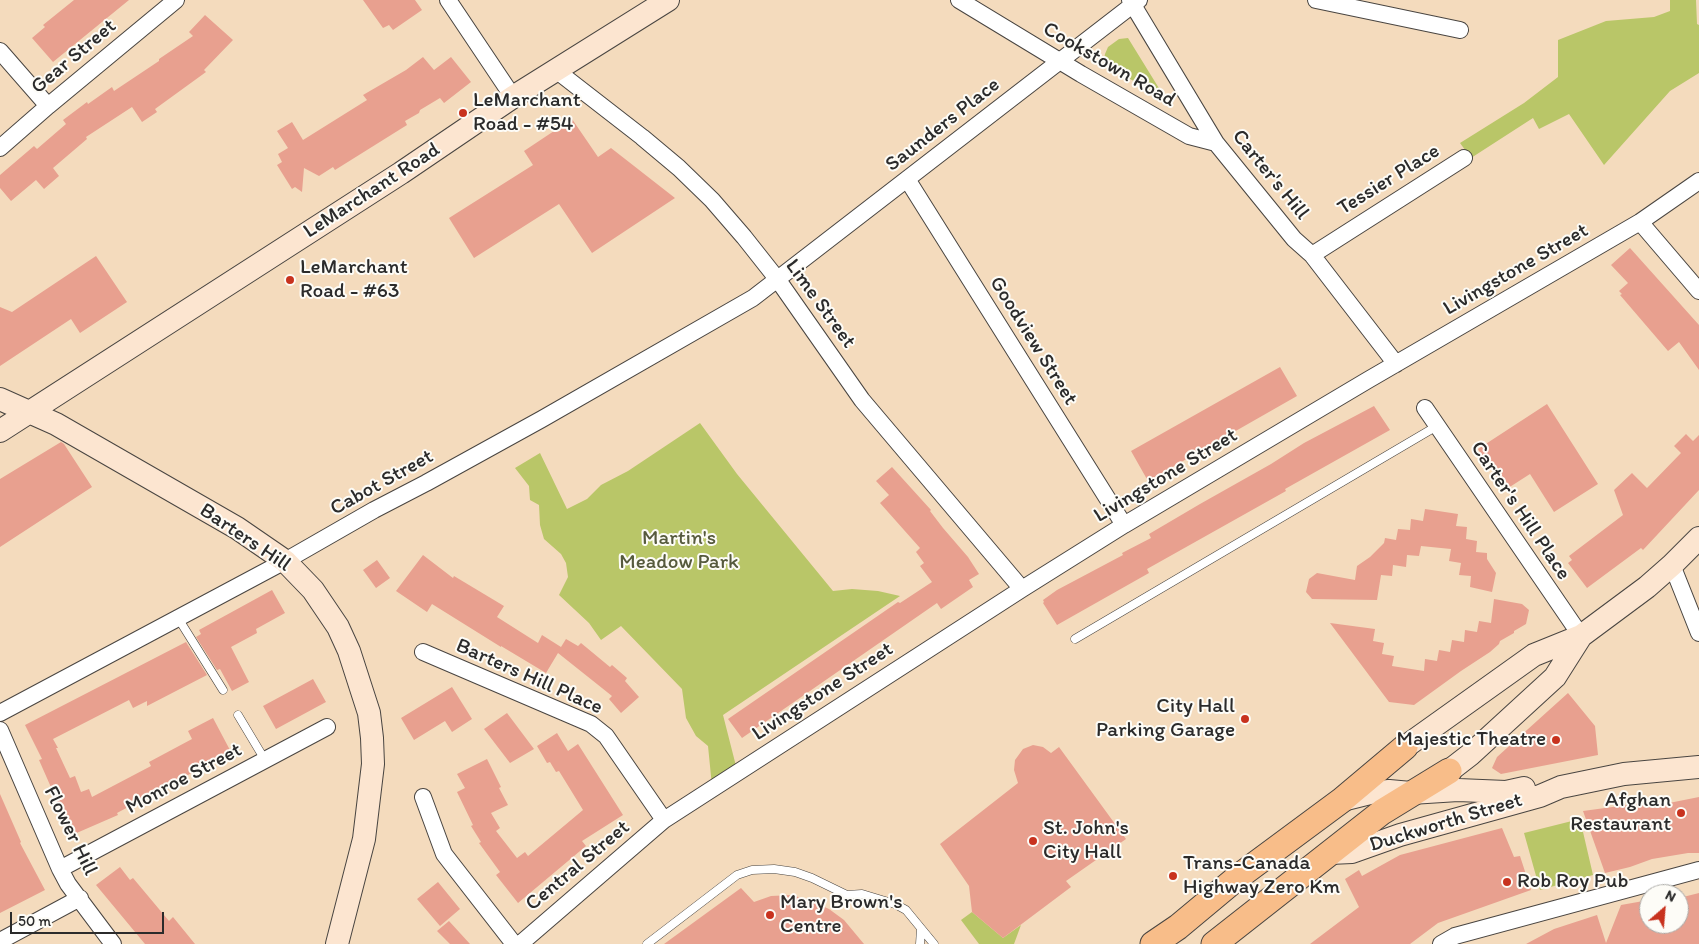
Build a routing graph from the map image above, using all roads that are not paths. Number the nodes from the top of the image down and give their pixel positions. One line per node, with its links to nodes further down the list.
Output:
1 (176, 0): 12 (street, Gear Street)
2 (448, 0): 11 (street)
3 (668, 0): 10 (main road, LeMarchant Road)
4 (958, 0): 9 (street, Cookstown Road)
5 (1316, 0): 7 (street)
6 (1134, 2): 9 (street, Saunders Place); 13 (street, Carter's Hill)
7 (1460, 30)
8 (0, 51): 12 (street)
9 (1061, 62): 13 (street, Cookstown Road); 16 (street, Saunders Place)
10 (556, 71): 11 (main road, LeMarchant Road); 20 (street, Lime Street)
11 (513, 97): 25 (main road, LeMarchant Road)
12 (48, 106): 14 (street, Gear Street)
13 (1216, 143): 19 (street, Carter's Hill)
14 (0, 148)
15 (1464, 158): 19 (street, Tessier Place)
16 (907, 179): 20 (street, Saunders Place); 28 (street, Goodview Street)
17 (1699, 181): 18 (street, Livingstone Street)
18 (1640, 222): 21 (street); 22 (street, Livingstone Street)
19 (1312, 255): 22 (street, Carter's Hill)
20 (778, 280): 30 (street, Cabot Street); 32 (street, Lime Street)
21 (1699, 291)
22 (1396, 364): 28 (street, Livingstone Street)
23 (0, 399): 25 (main road, Barters Hill)
24 (1425, 408): 26 (street, Carter's Hill Place)
25 (31, 412): 27 (main road, LeMarchant Road); 30 (main road, Barters Hill)
26 (1437, 426): 35 (street, Carter's Hill Place); 36 (lane)
27 (0, 431)
28 (1124, 525): 32 (street, Livingstone Street)
29 (1699, 538): 31 (main road)
30 (285, 561): 33 (street, Cabot Street); 59 (main road, Barters Hill)
31 (1672, 565): 34 (street); 35 (main road)
32 (1022, 589): 51 (street, Livingstone Street)
33 (178, 618): 38 (lane); 39 (street, Cabot Street)
34 (1699, 633)
35 (1581, 636): 43 (main road); 46 (main road)
36 (1075, 638)
37 (423, 652): 51 (street, Barters Hill Place)
38 (223, 690)
39 (0, 713)
40 (238, 715): 44 (lane)
41 (327, 727): 44 (street, Monroe Street)
42 (0, 730): 53 (street, Flower Hill)
43 (1405, 747): 50 (main road)
44 (265, 760): 53 (street, Monroe Street)
45 (1699, 767): 47 (main road, Duckworth Street)
46 (1449, 771): 48 (main road)
47 (1561, 787): 48 (main road, Duckworth Street); 52 (main road, Duckworth Street)
48 (1412, 793): 50 (main road, Duckworth Street); 52 (main road)
49 (423, 797): 60 (street)
50 (1342, 800): 65 (main road)
51 (664, 820): 61 (street, Central Street)
52 (1330, 852): 66 (main road)
53 (60, 869): 55 (street, Flower Hill)
54 (1699, 870): 67 (street)
55 (80, 898): 57 (street); 58 (street, Flower Hill)
56 (922, 929): 62 (lane); 63 (lane); 64 (lane)
57 (0, 941)
58 (113, 944)
59 (337, 944)
60 (514, 944)
61 (520, 944)
62 (647, 944)
63 (920, 944)
64 (934, 944)
65 (1153, 944)
66 (1214, 944)
67 (1441, 944)

